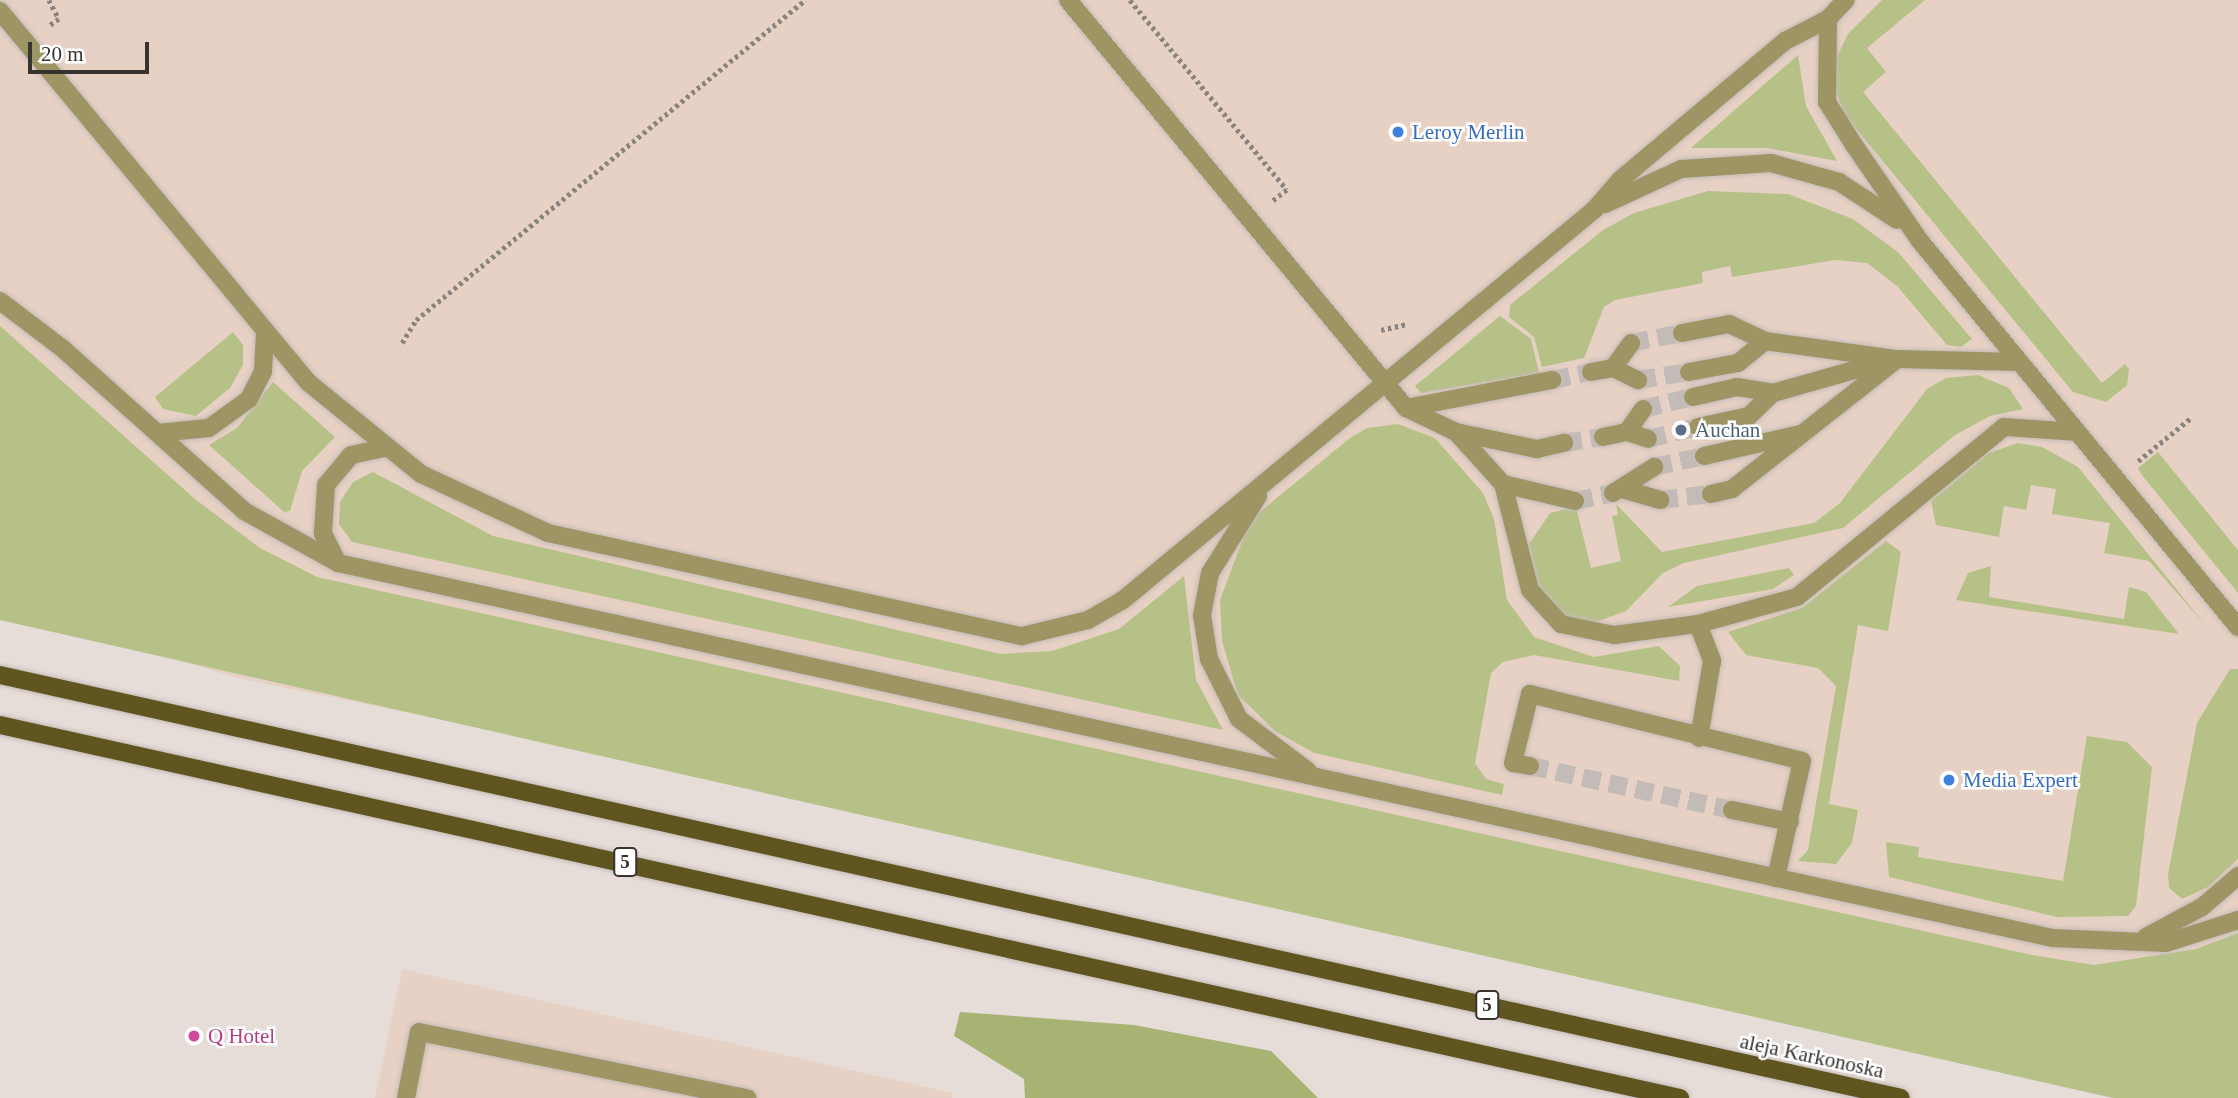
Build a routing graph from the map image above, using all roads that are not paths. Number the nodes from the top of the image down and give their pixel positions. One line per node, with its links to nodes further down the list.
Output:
1 (1068, 0): 19 (lane)
2 (1846, 0): 4 (lane)
3 (0, 11): 8 (lane)
4 (1828, 19): 5 (lane); 6 (lane)
5 (1594, 210): 6 (lane); 19 (lane)
6 (1920, 241): 13 (lane)
7 (0, 301): 29 (lane)
8 (265, 332): 29 (lane); 33 (lane)
9 (1682, 333): 10 (lane)
10 (1765, 341): 12 (lane); 16 (lane)
11 (1631, 343): 14 (lane)
12 (1897, 359): 13 (lane); 20 (lane); 27 (lane)
13 (2019, 362): 28 (lane)
14 (1613, 368): 15 (lane); 18 (lane)
15 (1591, 372)
16 (1689, 372)
17 (1552, 380): 22 (lane)
18 (1637, 380)
19 (1384, 382): 22 (lane); 36 (lane)
20 (1773, 393): 21 (lane); 24 (lane)
21 (1693, 397)
22 (1406, 408): 25 (lane)
23 (1643, 409): 26 (lane)
24 (1698, 428)
25 (1456, 432): 32 (lane); 37 (lane)
26 (1627, 432): 30 (lane); 31 (lane)
27 (1808, 432): 34 (lane); 38 (lane)
28 (2077, 432): 42 (lane); 43 (lane)
29 (158, 433): 41 (lane)
30 (1603, 437)
31 (1648, 439)
32 (1564, 443)
33 (384, 448): 36 (lane); 41 (lane)
34 (1704, 456)
35 (1654, 467): 39 (lane)
36 (1275, 474): 48 (lane)
37 (1503, 484): 40 (lane); 42 (lane)
38 (1711, 494)
39 (1660, 500)
40 (1575, 501)
41 (338, 562): 48 (lane)
42 (1698, 624): 46 (lane)
43 (2238, 627)
44 (0, 675): 58 (main road, aleja Karkonoska / 5)
45 (0, 724): 57 (main road, 5)
46 (1699, 738): 47 (lane); 50 (lane)
47 (1522, 764)
48 (1320, 779): 52 (lane)
49 (1732, 810): 50 (lane)
50 (1790, 822): 52 (lane)
51 (2238, 876): 54 (lane)
52 (1776, 878): 54 (lane)
53 (2238, 920): 54 (lane)
54 (2147, 937)
55 (407, 1098): 56 (lane)
56 (747, 1098)
57 (1680, 1098)
58 (1901, 1098)

